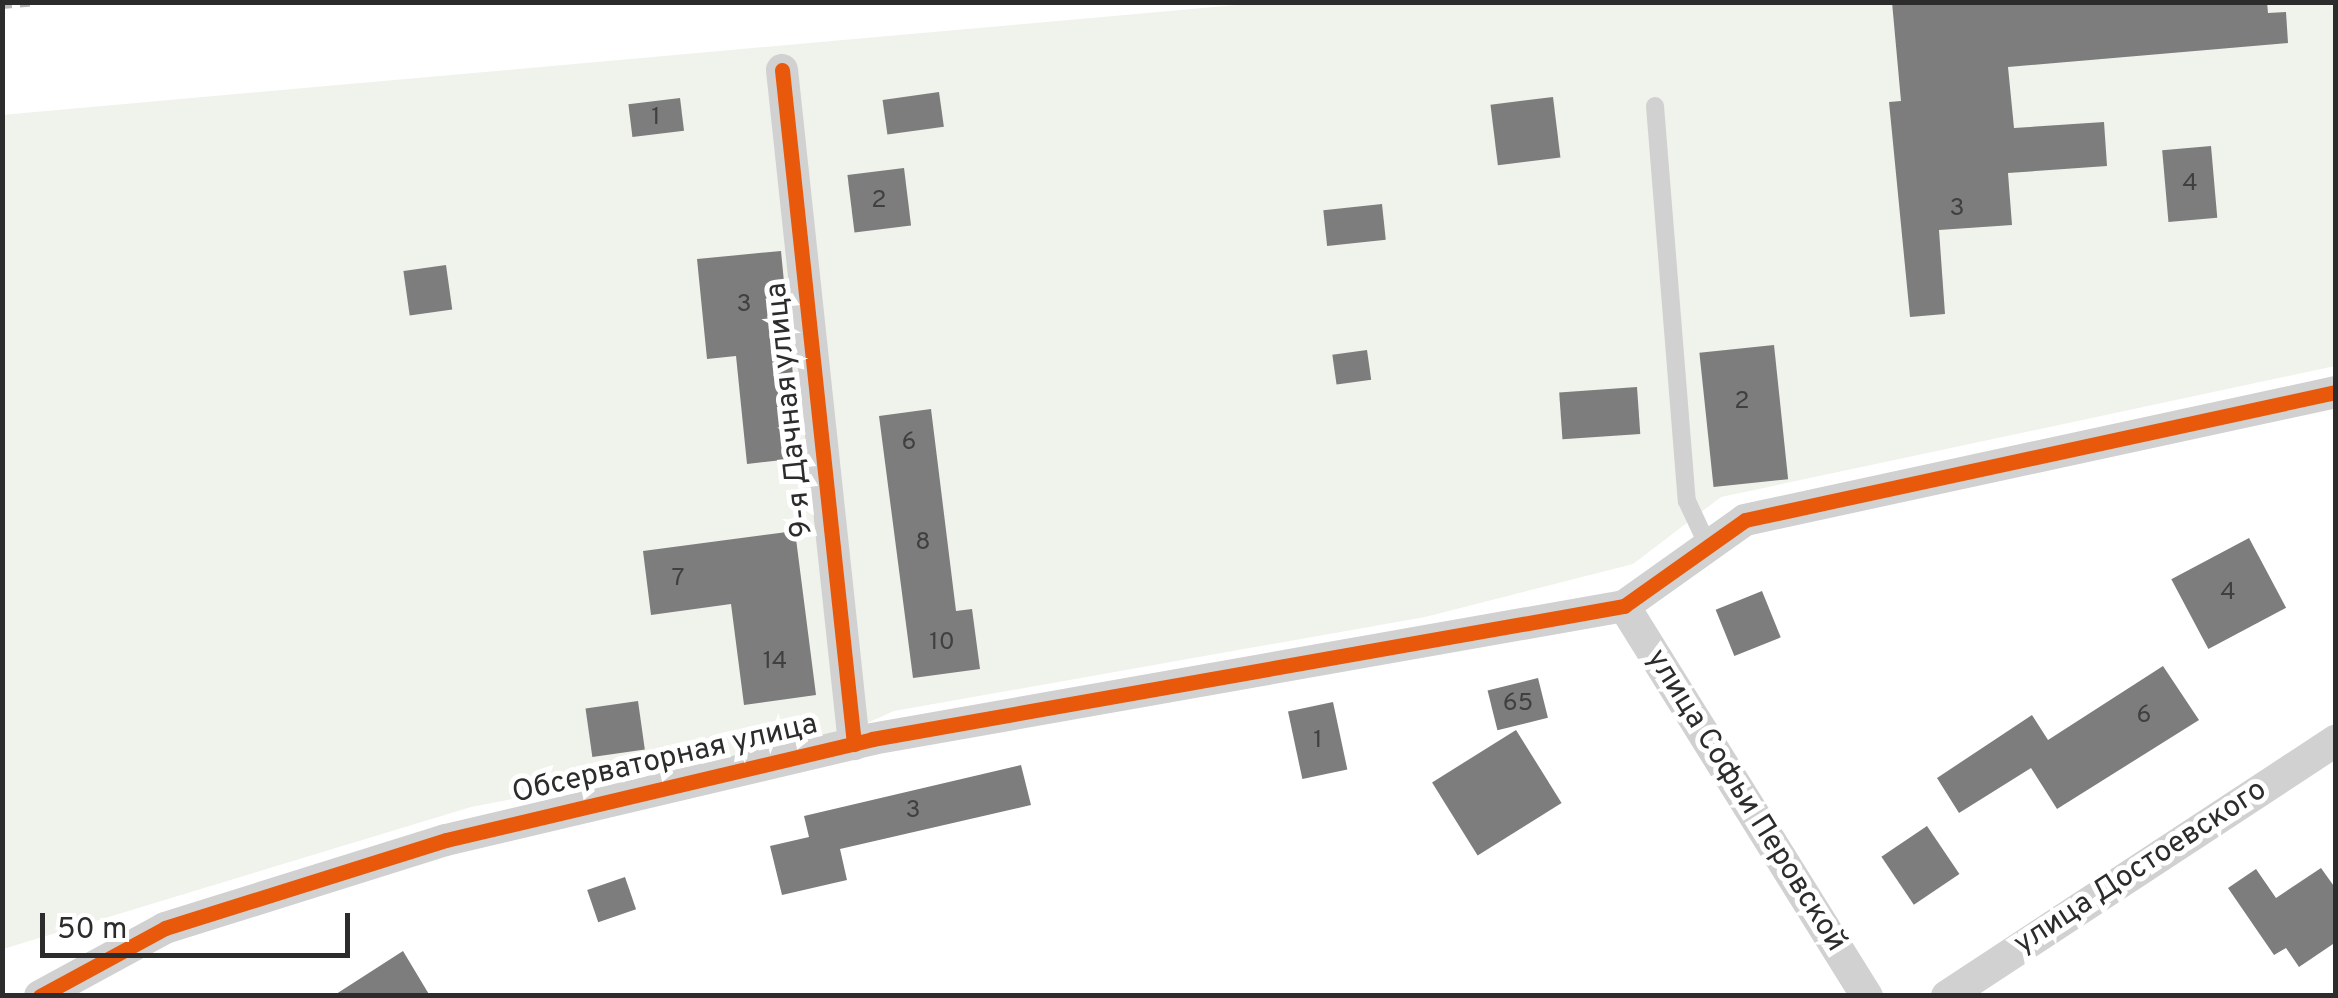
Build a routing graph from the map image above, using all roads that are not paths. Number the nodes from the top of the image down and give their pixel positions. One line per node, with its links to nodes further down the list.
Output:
1 (782, 70): 7 (street, 9-я Дачная улица)
2 (1654, 106): 4 (lane)
3 (2336, 392): 4 (street)
4 (1708, 546): 5 (street)
5 (1624, 606): 7 (street, Обсерваторная улица); 9 (street, улица Софьи Перовской)
6 (2336, 740): 10 (street, улица Достоевского)
7 (854, 744): 8 (street, Обсерваторная улица)
8 (40, 996)
9 (1867, 996)
10 (1946, 996)

